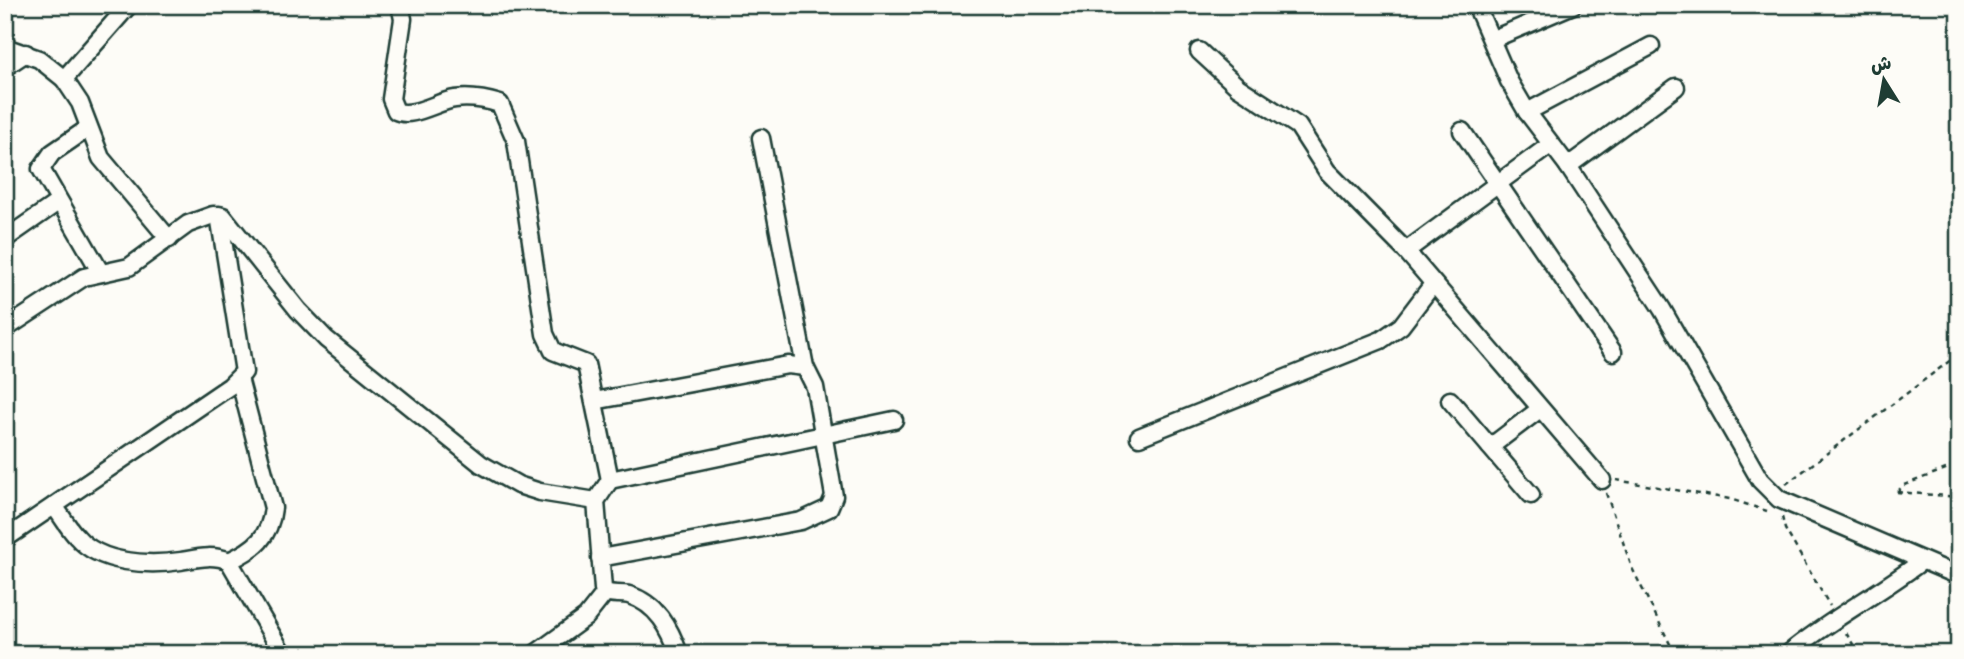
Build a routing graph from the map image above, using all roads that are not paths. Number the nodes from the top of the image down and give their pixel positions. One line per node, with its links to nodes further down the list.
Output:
1 (129, 5): 11 (street)
2 (400, 5): 33 (street)
3 (1476, 5): 5 (street)
4 (1573, 5): 5 (street)
5 (1493, 39): 13 (street)
6 (1651, 46): 13 (street)
7 (5, 47): 9 (street)
8 (1199, 51): 25 (street)
9 (26, 53): 10 (street); 11 (street)
10 (5, 67)
11 (64, 79): 14 (street)
12 (1676, 88): 18 (street)
13 (1527, 112): 17 (street)
14 (87, 129): 20 (street); 24 (street)
15 (1462, 131): 19 (street)
16 (761, 138): 30 (street)
17 (1550, 145): 18 (street); 19 (street)
18 (1568, 166): 47 (street)
19 (1499, 182): 25 (street); 29 (street)
20 (58, 202): 23 (street); 26 (street)
21 (219, 215): 24 (street); 31 (street); 42 (street)
22 (5, 218): 23 (street)
23 (11, 235)
24 (169, 239): 26 (street)
25 (1406, 251): 27 (street)
26 (101, 273): 28 (street)
27 (1433, 284): 34 (street); 37 (street)
28 (5, 329)
29 (1613, 352)
30 (805, 367): 33 (street); 36 (street)
31 (239, 378): 43 (street); 46 (street)
32 (1450, 400): 38 (street)
33 (594, 401): 39 (street)
34 (1540, 409): 38 (street); 40 (street)
35 (894, 420): 36 (street)
36 (824, 435): 39 (street); 45 (street)
37 (1139, 437)
38 (1490, 447): 41 (street)
39 (610, 480): 42 (street)
40 (1602, 480)
41 (1531, 495)
42 (596, 501): 45 (street)
43 (54, 506): 44 (street); 46 (street)
44 (5, 539)
45 (600, 558): 49 (street)
46 (229, 561): 50 (street)
47 (1922, 561): 48 (street); 53 (street)
48 (1959, 576)
49 (605, 593): 51 (street); 52 (street)
50 (283, 654)
51 (535, 654)
52 (679, 654)
53 (1788, 654)

